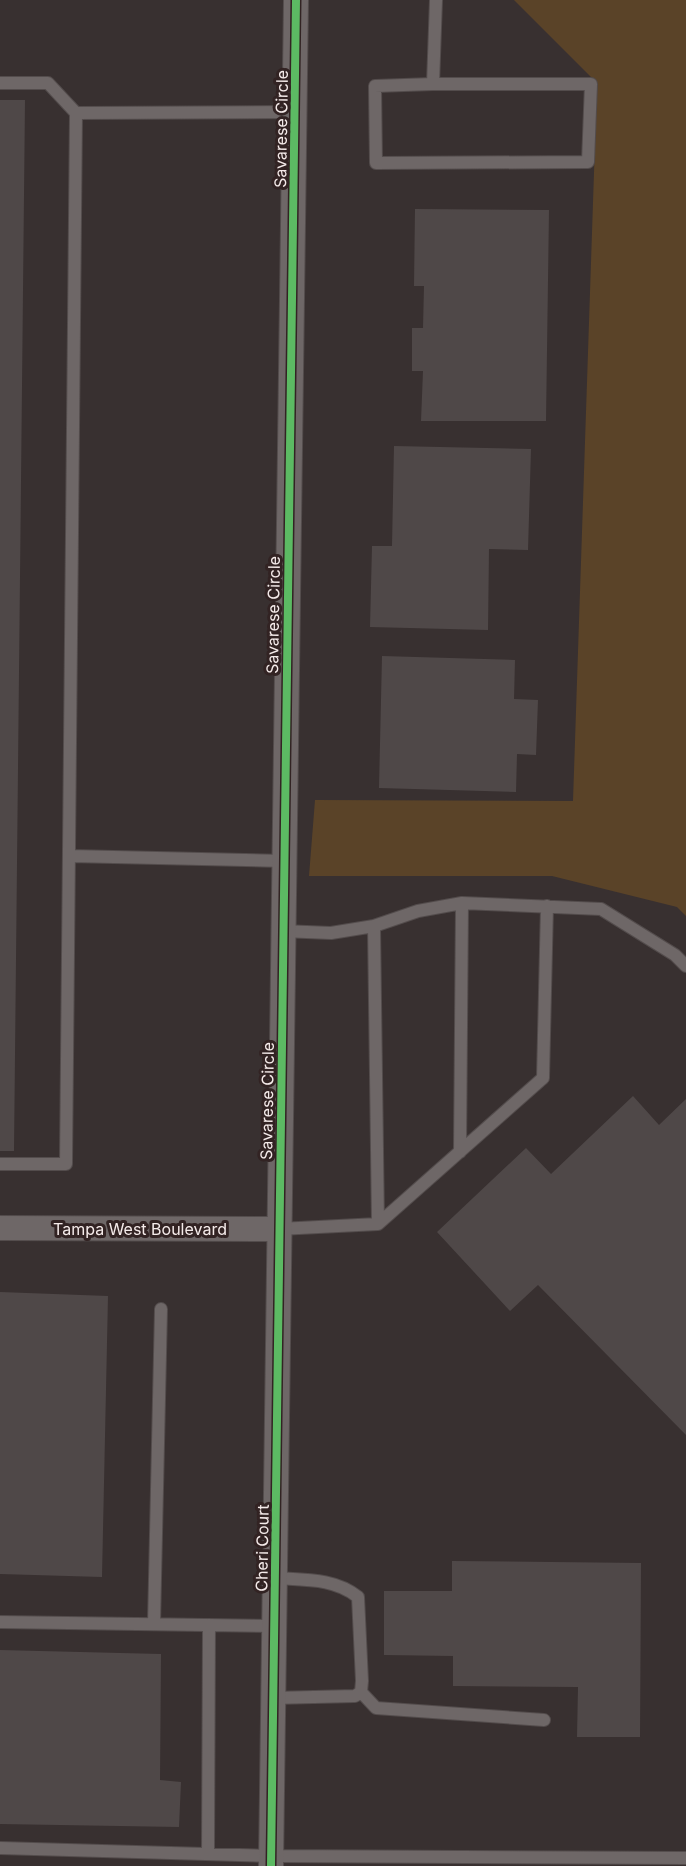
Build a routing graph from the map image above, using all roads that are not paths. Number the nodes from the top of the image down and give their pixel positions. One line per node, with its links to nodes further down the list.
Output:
1 (296, 0): 5 (street, Savarese Circle)
2 (436, 0): 4 (lane)
3 (0, 83): 6 (lane)
4 (433, 84): 4 (lane)
5 (295, 112): 6 (lane); 8 (street, Savarese Circle)
6 (76, 113): 7 (lane)
7 (70, 856): 8 (lane); 15 (lane)
8 (283, 861): 12 (street, Savarese Circle)
9 (462, 903): 10 (lane); 11 (lane); 14 (lane)
10 (547, 906): 13 (lane); 14 (lane)
11 (374, 926): 12 (lane); 16 (lane)
12 (282, 931): 18 (street, Savarese Circle)
13 (686, 966)
14 (460, 1152): 16 (lane)
15 (0, 1164)
16 (378, 1224): 18 (lane)
17 (0, 1228): 18 (street, Tampa West Boulevard)
18 (279, 1229): 20 (street, Cheri Court)
19 (161, 1309): 22 (lane)
20 (275, 1578): 24 (street, Cheri Court); 25 (lane)
21 (0, 1622): 22 (lane)
22 (154, 1624): 23 (lane)
23 (209, 1625): 24 (lane); 29 (lane)
24 (274, 1626): 26 (street, Cheri Court)
25 (361, 1692): 26 (lane); 27 (lane)
26 (273, 1698): 31 (street, Cheri Court)
27 (544, 1720)
28 (0, 1848): 29 (lane)
29 (208, 1854): 31 (lane)
30 (686, 1858): 31 (lane)
31 (271, 1861)

